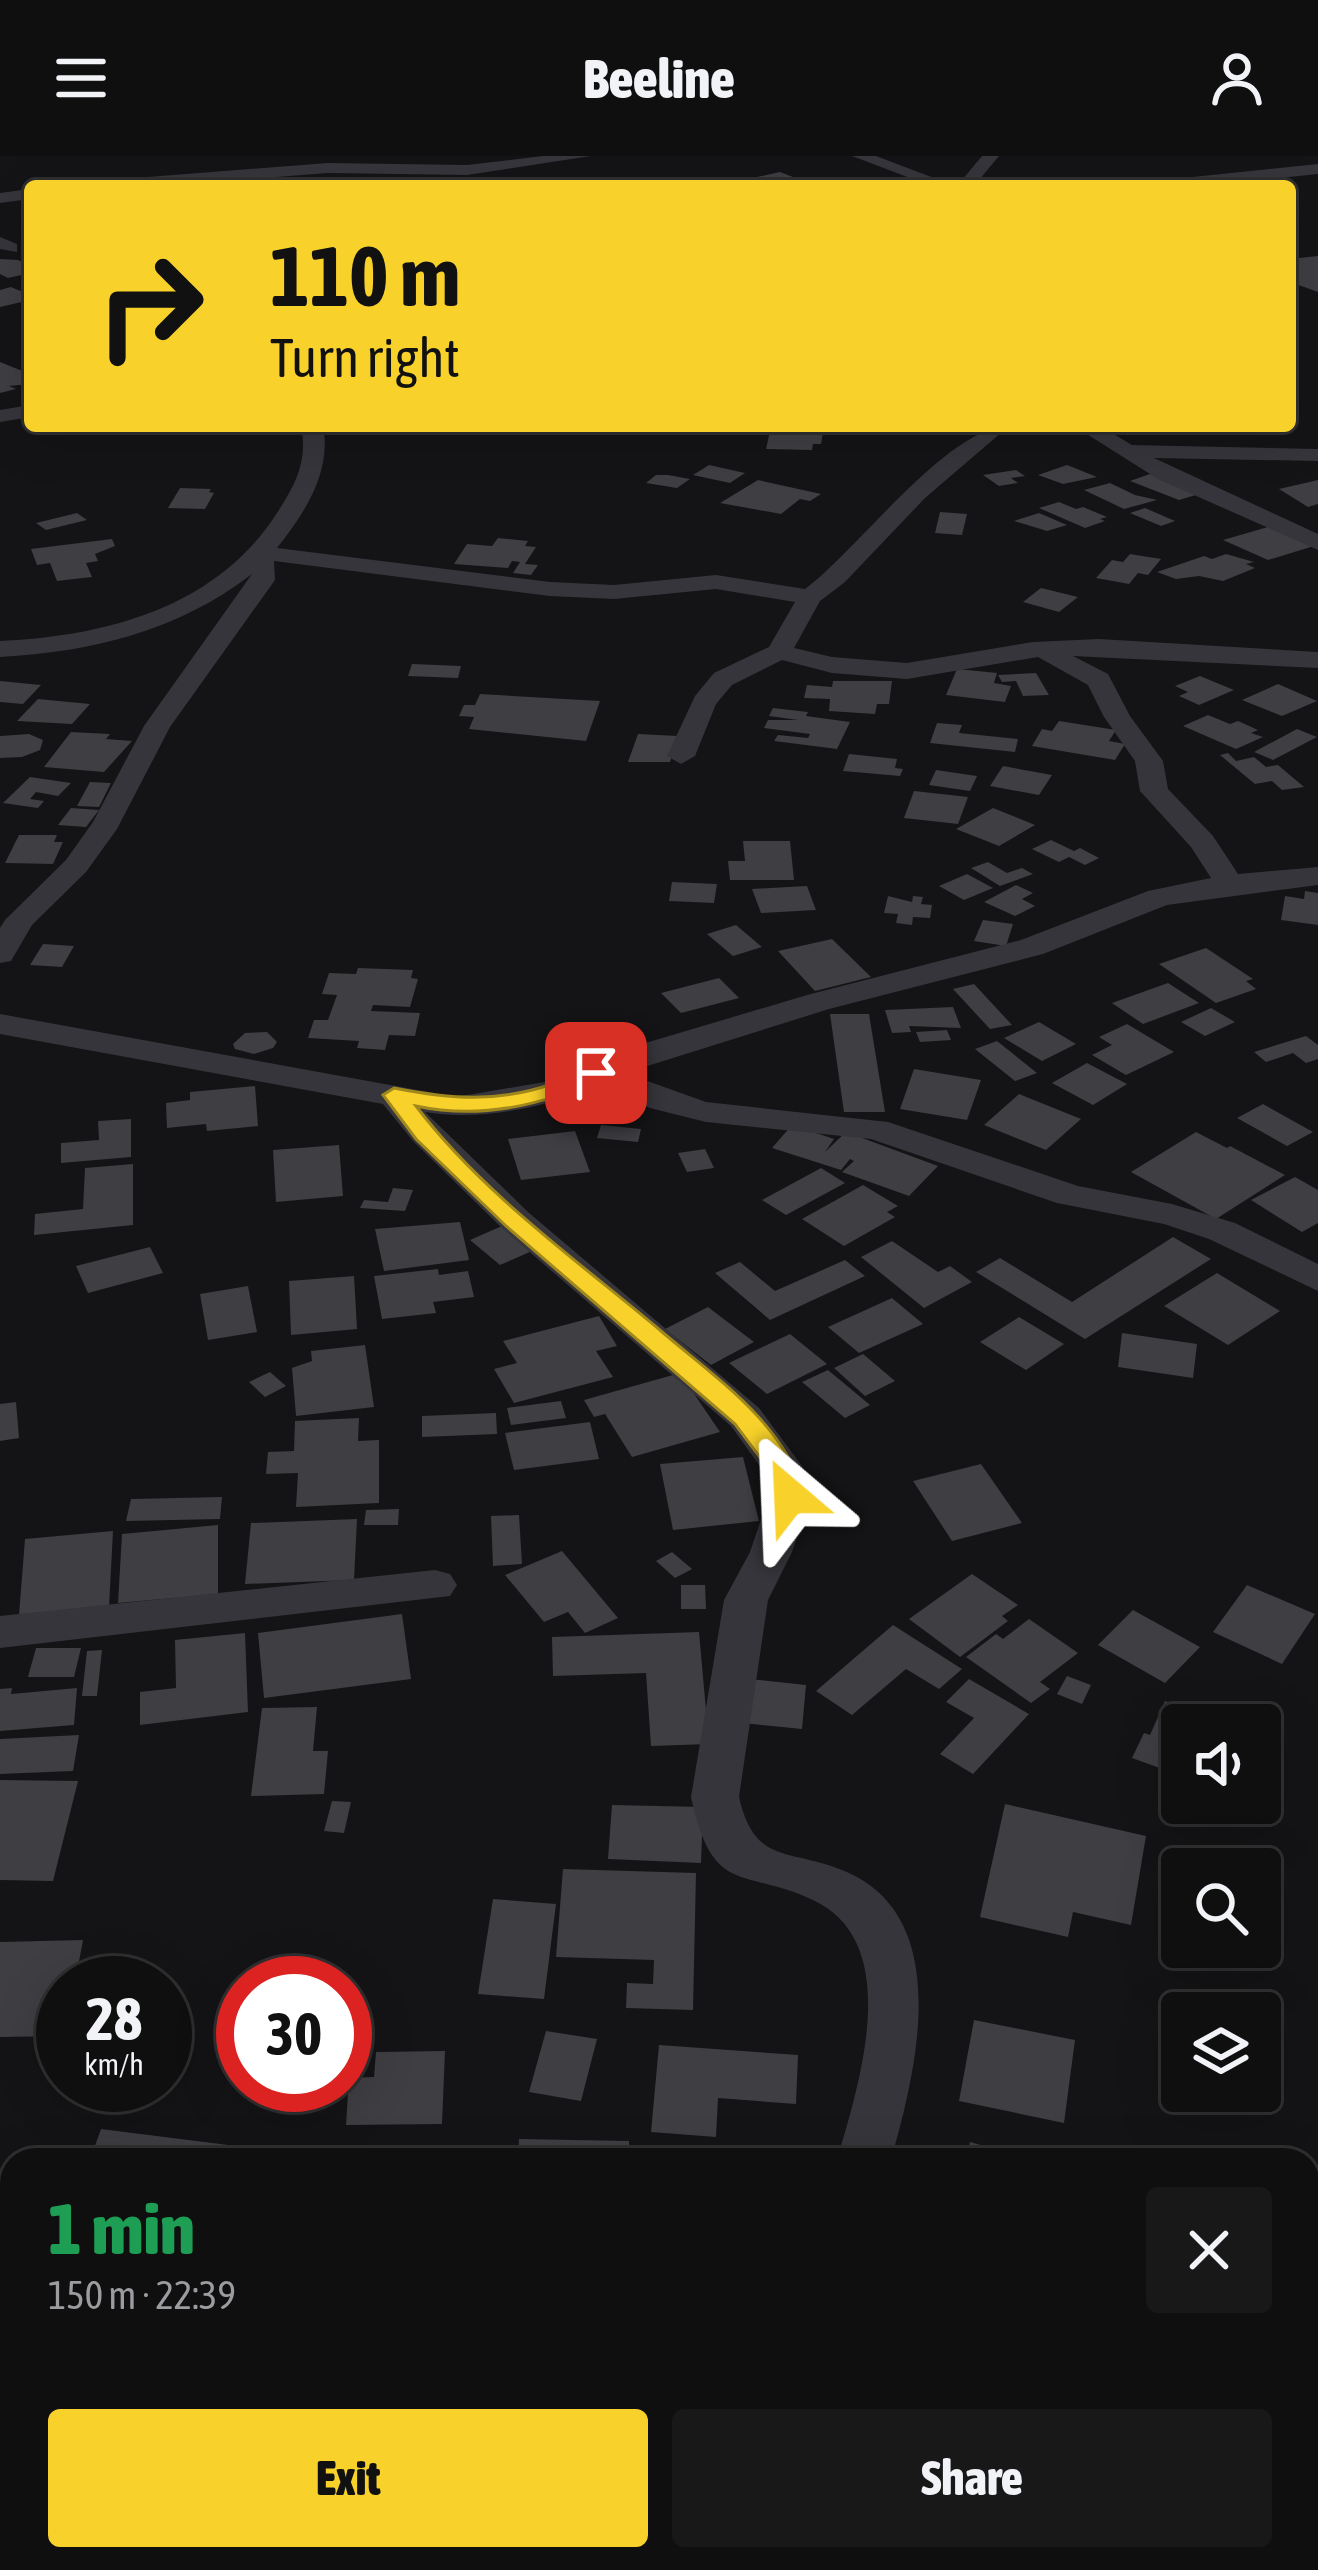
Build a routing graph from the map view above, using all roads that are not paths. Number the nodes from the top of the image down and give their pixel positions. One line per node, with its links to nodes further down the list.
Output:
1 (293, 156): 8 (street)
2 (583, 156): 8 (street)
3 (860, 156): 11 (street)
4 (991, 156): 12 (street)
5 (1218, 156): 9 (street)
6 (1276, 156): 7 (street)
7 (1318, 166): 9 (street)
8 (328, 168): 10 (street)
9 (1235, 175): 13 (street)
10 (174, 180)
11 (930, 180)
12 (970, 180)
13 (1198, 180)
14 (313, 432): 20 (street)
15 (991, 432): 21 (street)
16 (1095, 432): 17 (street)
17 (1128, 451): 18 (street); 19 (street)
18 (1318, 455)
19 (1318, 543)
20 (260, 555): 21 (street); 22 (street); 23 (street)
21 (810, 597): 26 (street)
22 (132, 629): 23 (street); 24 (street)
23 (218, 647): 31 (street)
24 (0, 649)
25 (1043, 650): 26 (street); 27 (street); 30 (street)
26 (778, 652): 28 (street)
27 (1318, 660)
28 (681, 755)
29 (1318, 876): 30 (street)
30 (1229, 884): 33 (street)
31 (0, 954)
32 (0, 1024): 34 (street)
33 (596, 1073): 34 (street); 35 (street)
34 (394, 1095): 38 (street)
35 (1318, 1279)
36 (435, 1585): 37 (street)
37 (0, 1632)
38 (866, 2148)

